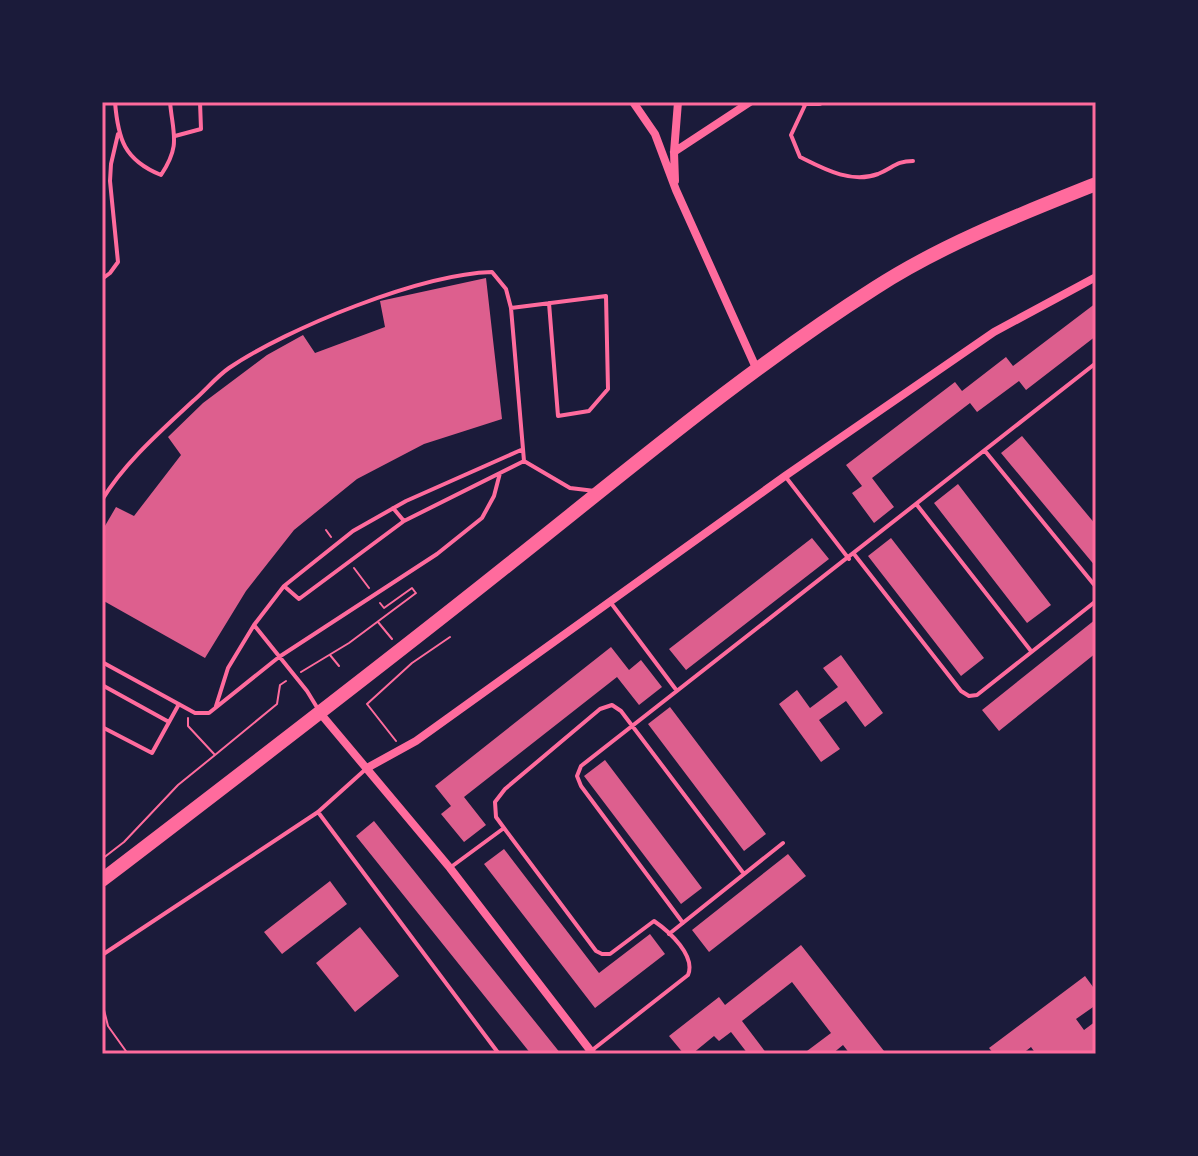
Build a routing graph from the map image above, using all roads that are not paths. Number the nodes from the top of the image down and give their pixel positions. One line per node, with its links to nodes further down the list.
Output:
1 (115, 102): 9 (lane)
2 (170, 102): 10 (lane)
3 (200, 102): 10 (lane)
4 (633, 102): 14 (street)
5 (678, 102): 11 (street)
6 (750, 102): 11 (street)
7 (819, 102): 8 (street)
8 (805, 103): 12 (lane)
9 (118, 134): 10 (lane); 16 (lane)
10 (175, 136)
11 (674, 152): 14 (street)
12 (913, 161)
13 (1096, 184): 20 (highway)
14 (676, 190): 20 (street)
15 (1096, 277): 25 (street)
16 (102, 279)
17 (549, 303): 17 (lane); 18 (lane)
18 (511, 308): 21 (lane); 27 (lane)
19 (1096, 363): 22 (lane)
20 (757, 370): 26 (highway)
21 (521, 450): 23 (lane); 29 (lane)
22 (985, 451): 28 (lane); 34 (lane)
23 (524, 461): 24 (lane); 26 (lane)
24 (500, 473): 30 (lane); 39 (lane)
25 (785, 476): 32 (lane); 35 (street)
26 (598, 491): 45 (highway)
27 (102, 500)
28 (917, 505): 31 (lane); 38 (lane)
29 (393, 508): 30 (lane); 33 (lane)
30 (404, 521): 33 (lane)
31 (854, 554): 32 (lane); 38 (lane)
32 (849, 559): 42 (lane)
33 (284, 586): 37 (lane)
34 (1096, 587)
35 (610, 601): 42 (lane); 49 (street)
36 (1096, 601): 38 (lane)
37 (254, 625): 39 (lane); 44 (lane)
38 (1032, 651)
39 (279, 657): 44 (lane); 45 (lane)
40 (102, 662): 43 (lane)
41 (102, 685): 46 (lane)
42 (677, 691): 47 (lane)
43 (179, 704): 44 (lane); 46 (lane)
44 (216, 707)
45 (320, 713): 49 (street); 55 (highway)
46 (169, 722): 48 (lane)
47 (631, 726): 51 (lane); 54 (lane); 56 (lane)
48 (102, 727)
49 (367, 768): 50 (lane); 53 (street)
50 (318, 812): 58 (lane); 60 (lane)
51 (504, 828): 53 (lane); 57 (lane)
52 (783, 843): 54 (lane)
53 (450, 868): 59 (street)
54 (744, 874): 56 (lane)
55 (102, 880)
56 (683, 923): 57 (lane)
57 (669, 934): 59 (lane)
58 (102, 955)
59 (592, 1053)
60 (499, 1054)

